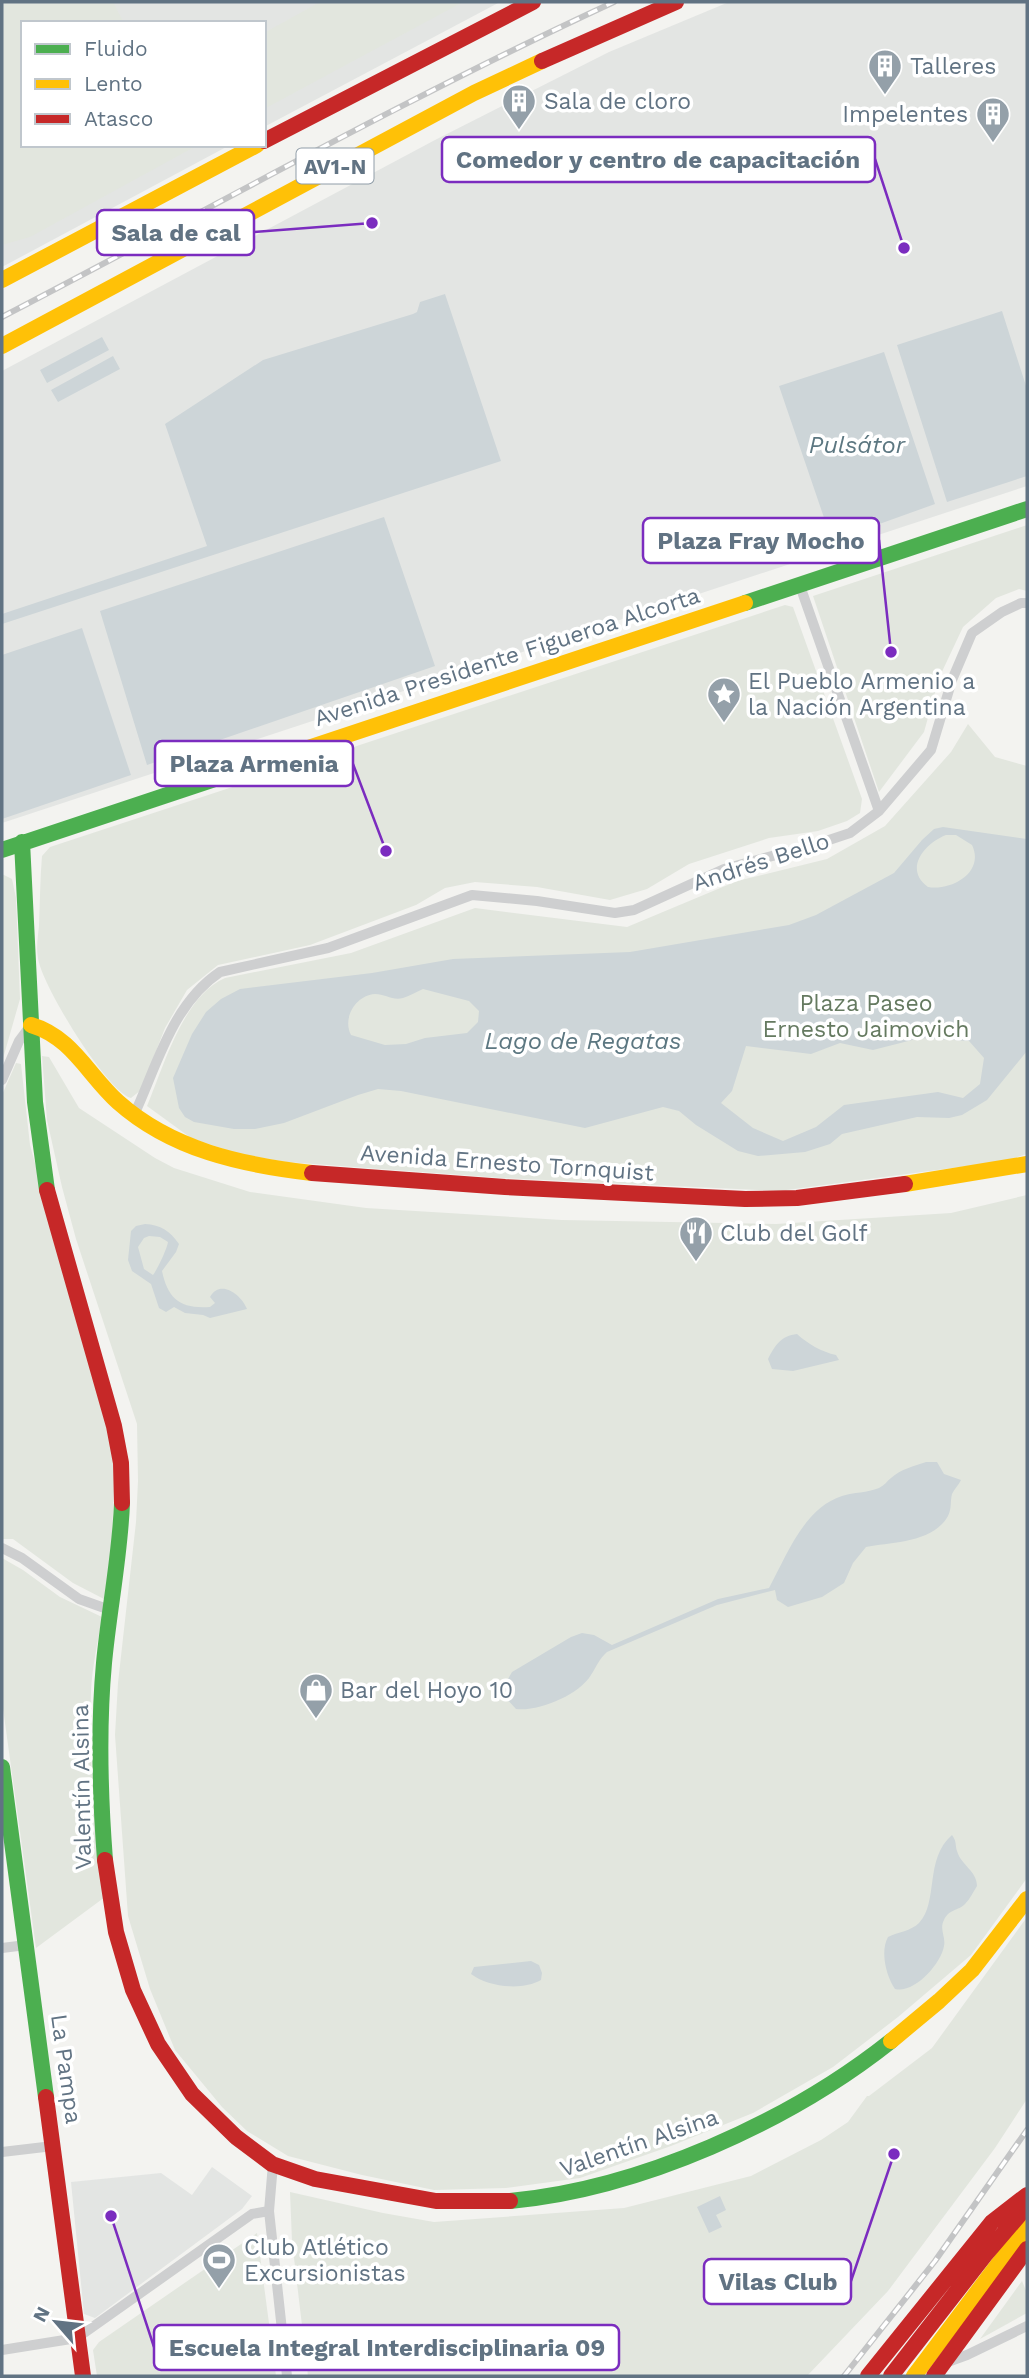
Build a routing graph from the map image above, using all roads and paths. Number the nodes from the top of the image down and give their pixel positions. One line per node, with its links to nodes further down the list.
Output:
1 (533, 2): 3 (main road, AV1-N)
2 (676, 2): 6 (main road, AV1-N)
3 (266, 140)
4 (253, 147): 5 (main road)
5 (2, 280)
6 (2, 346)
7 (1027, 509): 8 (main road, Avenida Presidente Figueroa Alcorta)
8 (799, 583): 10 (street); 11 (main road, Avenida Presidente Figueroa Alcorta)
9 (1027, 603): 10 (street, Andrés Bello)
10 (879, 811): 15 (street, Andrés Bello)
11 (22, 842): 12 (main road, Avenida Presidente Figueroa Alcorta); 13 (main road, Valentín Alsina)
12 (2, 850)
13 (31, 1025): 14 (street); 15 (main road, Avenida Ernesto Tornquist); 18 (main road, Valentín Alsina)
14 (2, 1080)
15 (134, 1115): 16 (main road, Avenida Ernesto Tornquist)
16 (1027, 1164)
17 (2, 1548): 18 (street)
18 (110, 1610): 25 (main road, Valentín Alsina)
19 (2, 1768): 21 (main road, La Pampa)
20 (1027, 1899): 25 (main road, Valentín Alsina)
21 (26, 1945): 22 (street); 23 (main road, La Pampa)
22 (2, 1948)
23 (53, 2146): 24 (street); 32 (main road, La Pampa)
24 (2, 2152)
25 (273, 2164): 28 (street)
26 (1027, 2195): 37 (main road)
27 (1027, 2206): 38 (main road)
28 (269, 2211): 32 (street); 36 (street)
29 (1027, 2226): 39 (main road)
30 (1027, 2249): 34 (main road)
31 (1027, 2326): 34 (street)
32 (77, 2339): 33 (street); 35 (main road, La Pampa)
33 (2, 2350)
34 (945, 2363): 40 (main road)
35 (83, 2376)
36 (287, 2376)
37 (868, 2376)
38 (891, 2376)
39 (914, 2376)
40 (934, 2376)

